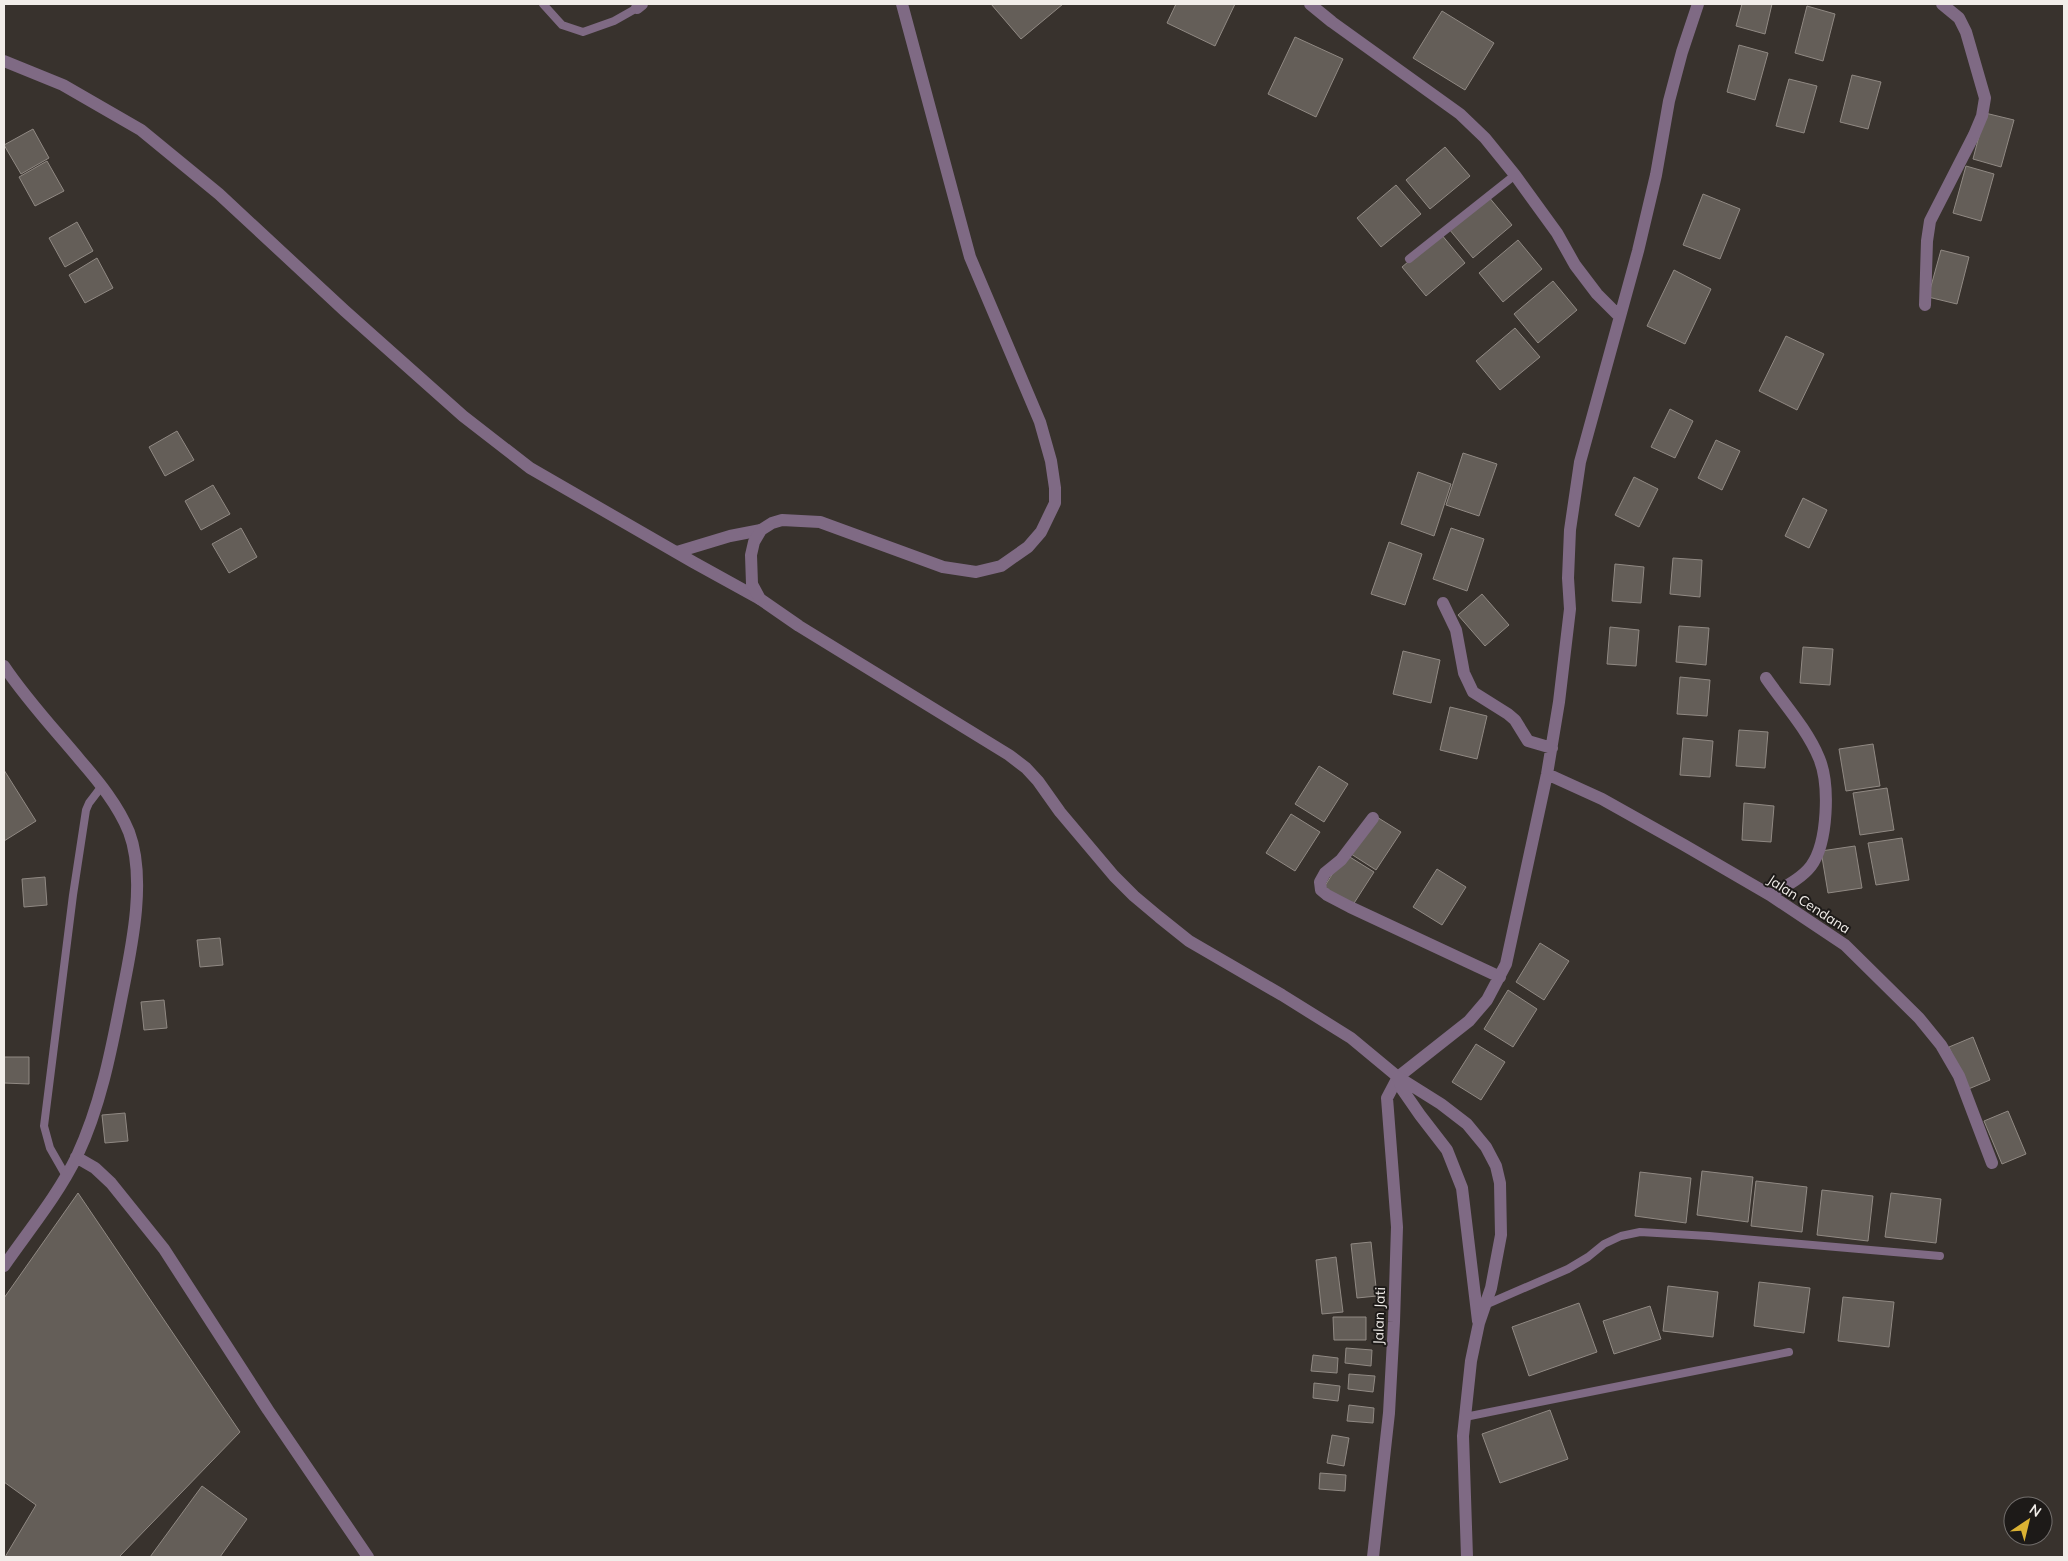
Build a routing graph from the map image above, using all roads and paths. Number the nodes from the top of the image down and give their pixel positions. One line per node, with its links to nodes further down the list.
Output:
1 (543, 4): 6 (lane)
2 (902, 4): 12 (street)
3 (1310, 4): 8 (street)
4 (1698, 4): 11 (street)
5 (1942, 4): 10 (street)
6 (640, 6)
7 (4, 61): 13 (street)
8 (1514, 175): 9 (lane); 11 (street)
9 (1409, 259)
10 (1925, 305)
11 (1619, 316): 18 (street)
12 (762, 530): 13 (street); 14 (street)
13 (677, 552): 14 (street)
14 (760, 599): 24 (street)
15 (1443, 603): 18 (street)
16 (4, 666): 20 (street)
17 (1766, 678): 22 (street)
18 (1552, 748): 19 (street)
19 (1547, 774): 22 (street, Jalan Cendana); 23 (street)
20 (102, 786): 25 (street); 27 (lane)
21 (1373, 818): 23 (street)
22 (1770, 895): 26 (street, Jalan Cendana)
23 (1500, 977): 24 (street)
24 (1398, 1077): 30 (street); 31 (street); 35 (street, Jalan Jati)
25 (76, 1157): 27 (street); 34 (street)
26 (1992, 1164)
27 (66, 1176): 29 (street)
28 (1940, 1256): 30 (lane)
29 (4, 1266)
30 (1484, 1305): 31 (street)
31 (1478, 1326): 33 (street)
32 (1789, 1352): 33 (lane)
33 (1465, 1417): 36 (street)
34 (368, 1557)
35 (1373, 1557)
36 (1467, 1557)

